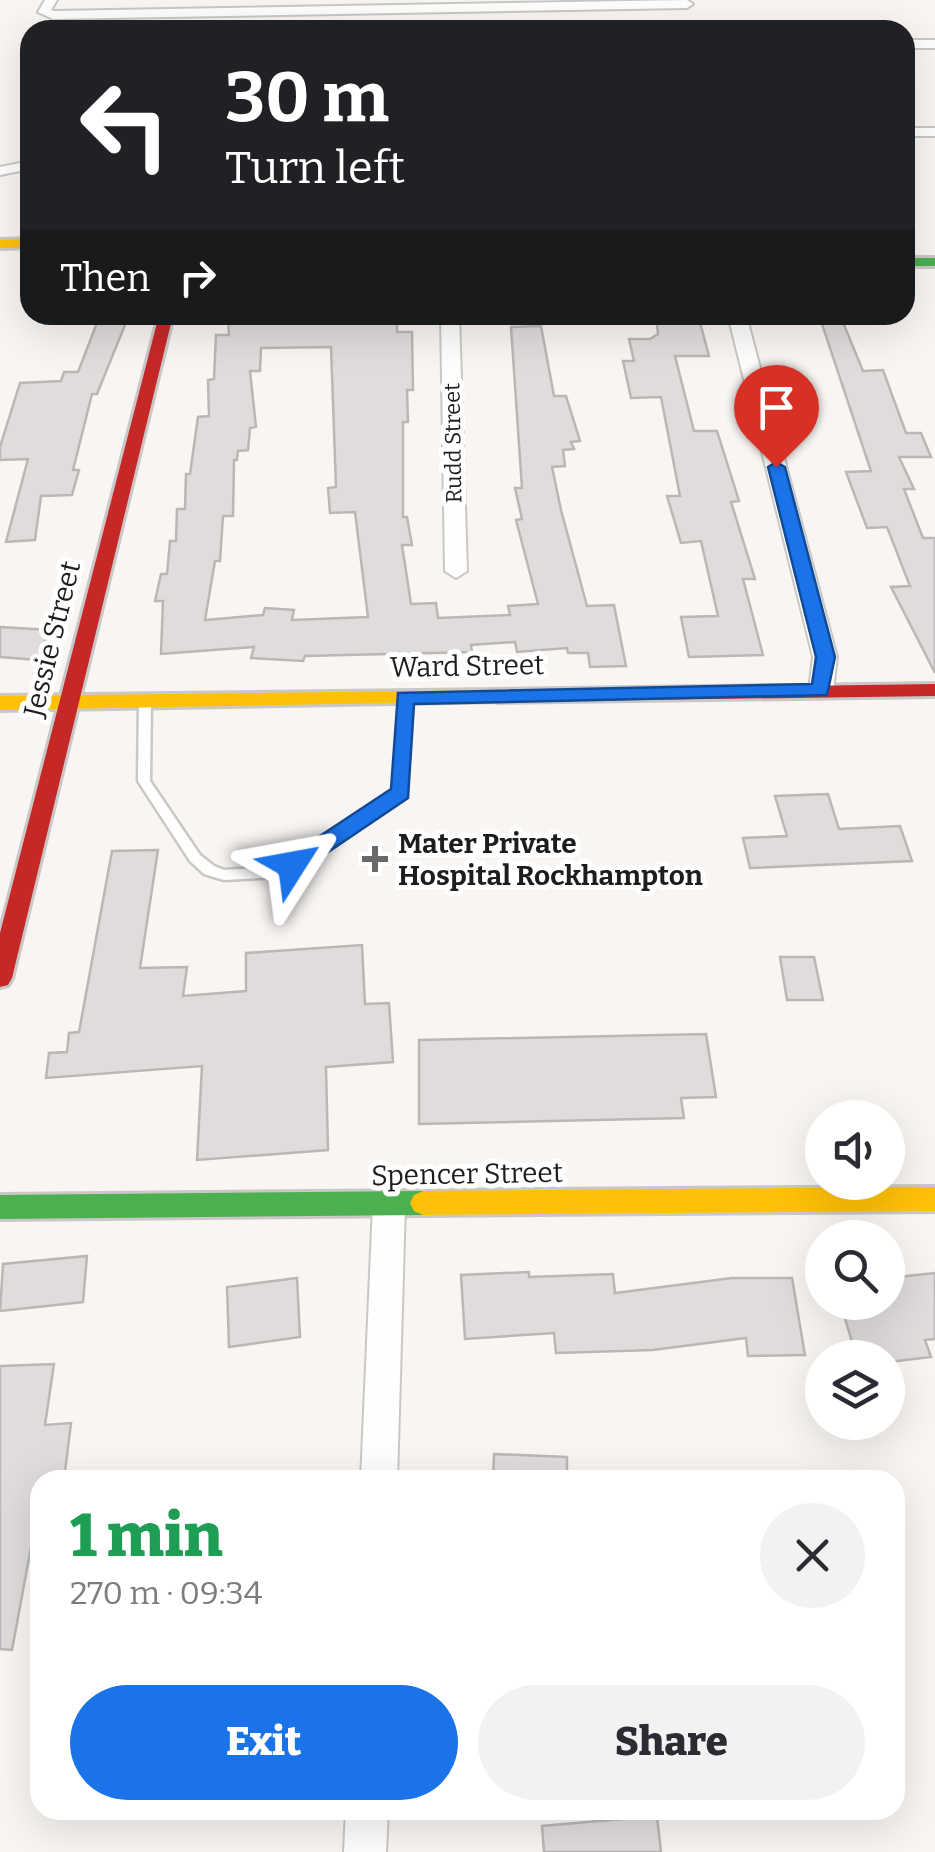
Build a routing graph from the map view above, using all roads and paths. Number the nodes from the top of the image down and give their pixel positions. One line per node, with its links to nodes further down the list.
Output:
1 (48, 6): 3 (street)
2 (688, 7): 3 (street)
3 (290, 13): 4 (street)
4 (288, 20)
5 (163, 325): 14 (street, Jessie Street)
6 (450, 325): 8 (street, Rudd Street)
7 (741, 325): 9 (street)
8 (456, 571)
9 (820, 690): 10 (street, Ward Street); 11 (street, Ward Street)
10 (935, 690)
11 (405, 697): 12 (street, Ward Street); 12 (lane)
12 (144, 702): 14 (street, Ward Street)
13 (0, 703): 14 (street, Ward Street)
14 (66, 703): 15 (street, Jessie Street)
15 (0, 978)
16 (935, 1199): 17 (street, Spencer Street)
17 (389, 1205): 18 (street, Spencer Street); 19 (street)
18 (0, 1208)
19 (379, 1470)
20 (367, 1820): 21 (street)
21 (365, 1852)

